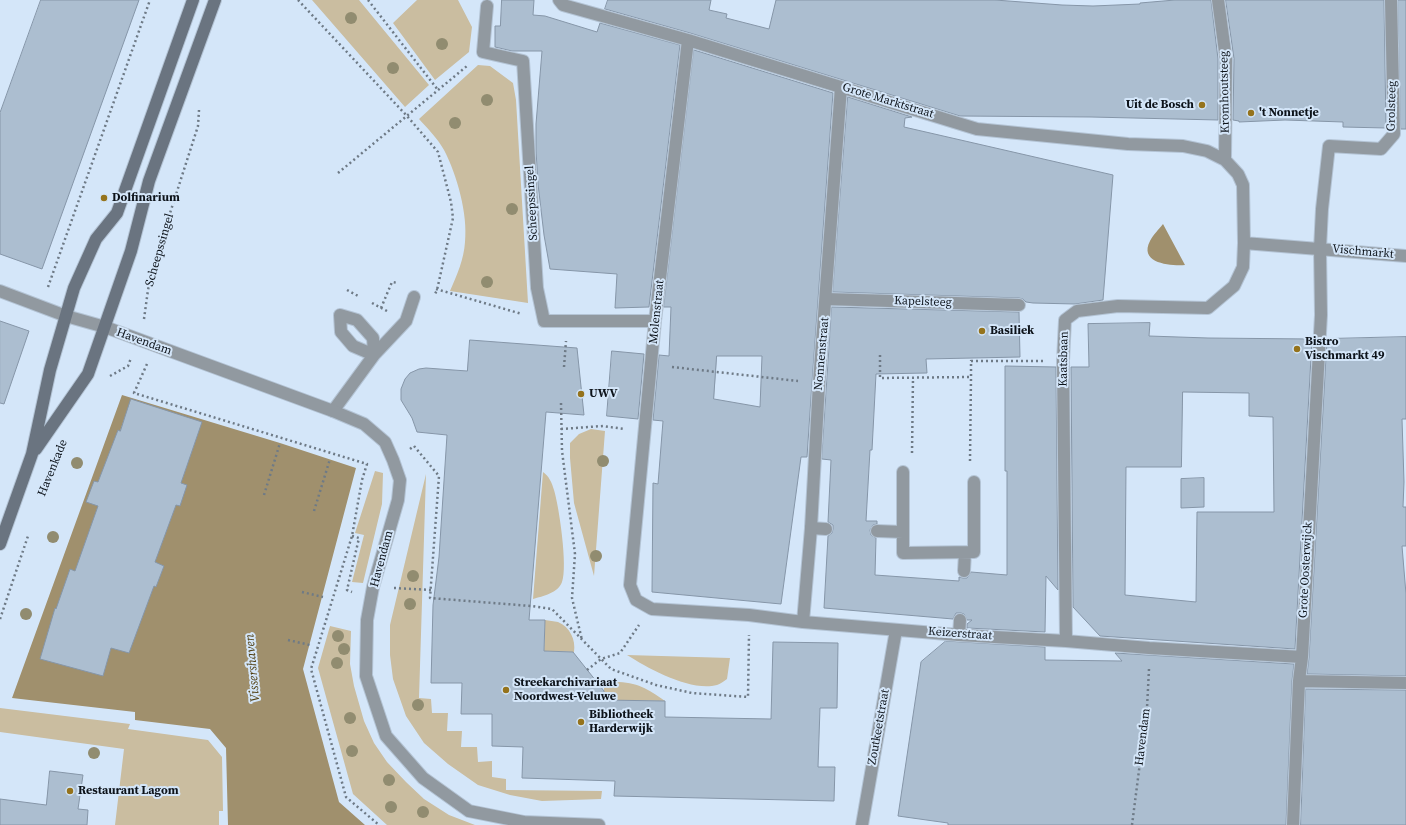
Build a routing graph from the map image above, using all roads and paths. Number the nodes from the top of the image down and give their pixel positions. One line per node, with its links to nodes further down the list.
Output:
1 (150, 0): 32 (path)
2 (193, 0): 35 (street)
3 (216, 0): 39 (street)
4 (298, 0): 15 (path)
5 (368, 0): 13 (path)
6 (560, 0): 10 (street, Grote Marktstraat)
7 (1218, 0): 16 (street, Kromhoutsteeg)
8 (1391, 0): 19 (street, Grolsteeg)
9 (487, 6): 11 (street)
10 (688, 40): 12 (street, Grote Marktstraat); 38 (street, Molenstraat)
11 (483, 52): 13 (path); 37 (street, Scheepssingel)
12 (841, 87): 16 (street, Grote Marktstraat); 29 (street, Nonnenstraat)
13 (438, 90): 15 (path)
14 (199, 105): 40 (path, Scheepssingel)
15 (407, 116): 17 (path); 24 (path)
16 (1225, 160): 18 (street, Kaatsbaan)
17 (338, 173)
18 (1244, 243): 19 (street, Vischmarkt); 43 (street, Kaatsbaan)
19 (1320, 249): 20 (street, Vischmarkt); 34 (street, Vischmarkt)
20 (1406, 256)
21 (404, 284): 33 (path)
22 (430, 288): 24 (path)
23 (347, 290): 27 (path)
24 (437, 290): 26 (path); 37 (path)
25 (0, 292): 32 (street, Havendam)
26 (434, 296)
27 (360, 297)
28 (414, 297): 36 (street)
29 (826, 299): 31 (street, Kapelsteeg); 48 (street, Nonnenstraat)
30 (367, 301): 33 (path)
31 (1019, 305)
32 (41, 306): 35 (street, Havendam)
33 (381, 308): 36 (path)
34 (1321, 315): 88 (street, Grote Oosterwijck)
35 (66, 316): 39 (street, Havendam); 55 (street, Havenkade)
36 (406, 321): 50 (street)
37 (544, 321): 38 (street)
38 (655, 321): 44 (street, Molenstraat)
39 (105, 327): 40 (street, Havendam); 55 (street, Havenkade)
40 (139, 339): 41 (street, Havendam); 45 (path)
41 (154, 345): 50 (street, Havendam); 93 (path)
42 (880, 355): 46 (path)
43 (1063, 361): 47 (path); 85 (street, Kaatsbaan)
44 (651, 365): 48 (path); 73 (street, Molenstraat)
45 (108, 377)
46 (913, 378): 47 (path); 57 (path)
47 (972, 378): 59 (path)
48 (819, 383): 65 (street, Nonnenstraat)
49 (561, 403): 52 (path)
50 (333, 411): 94 (street, Havendam)
51 (609, 427): 52 (path)
52 (561, 429): 84 (path)
53 (280, 443): 62 (path)
54 (414, 446): 84 (path)
55 (32, 454): 70 (street, Havenkade)
56 (58, 456): 63 (path, Havenkade)
57 (912, 457)
58 (330, 459): 64 (path)
59 (970, 465)
60 (903, 472): 69 (street)
61 (974, 482): 71 (street)
62 (264, 495)
63 (40, 500)
64 (314, 511)
65 (811, 528): 67 (street); 79 (street, Nonnenstraat)
66 (30, 529): 77 (path)
67 (826, 529)
68 (877, 531): 69 (street)
69 (903, 532): 71 (street)
70 (0, 544)
71 (965, 553): 72 (street)
72 (964, 571)
73 (630, 585): 76 (street, Keizerstraat)
74 (302, 592): 75 (path)
75 (322, 597)
76 (749, 615): 79 (street, Keizerstraat); 89 (path)
77 (0, 619)
78 (960, 620): 82 (street)
79 (803, 622): 81 (street, Keizerstraat)
80 (636, 629): 89 (path)
81 (896, 630): 82 (street, Keizerstraat); 95 (street, Zoutkeetstraat)
82 (959, 635): 85 (street, Keizerstraat)
83 (288, 640): 86 (path)
84 (582, 640): 89 (path)
85 (1066, 641): 87 (street, Keizerstraat)
86 (310, 645)
87 (1149, 648): 88 (street, Keizerstraat); 96 (path, Havendam)
88 (1302, 657): 91 (street, Grote Oosterwijck)
89 (601, 659): 90 (path)
90 (587, 670)
91 (1299, 681): 92 (street); 97 (street, Grote Oosterwijck)
92 (1406, 683)
93 (379, 825)
94 (599, 825)
95 (862, 825)
96 (1132, 825)
97 (1293, 825)

